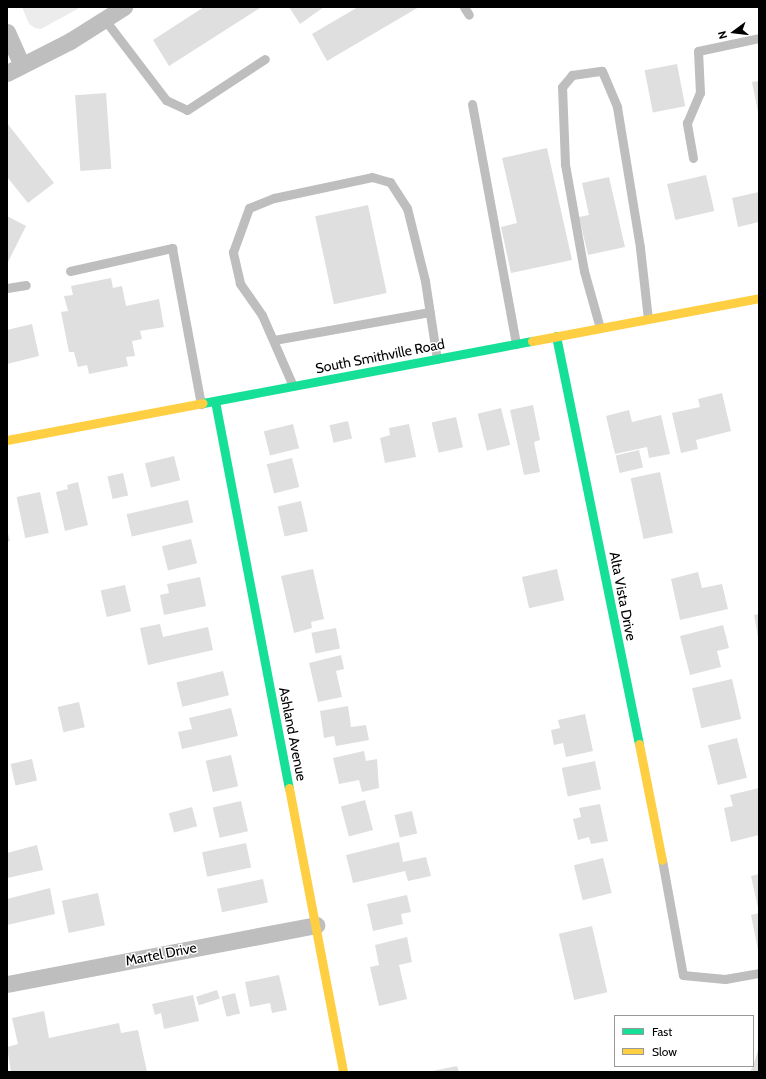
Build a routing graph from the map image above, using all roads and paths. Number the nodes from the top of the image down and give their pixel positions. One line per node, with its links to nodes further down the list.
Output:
1 (124, 7): 2 (street)
2 (105, 20): 5 (lane); 6 (street)
3 (7, 32): 6 (street)
4 (759, 38): 8 (lane)
5 (265, 59)
6 (14, 69)
7 (472, 104): 18 (lane)
8 (693, 158)
9 (70, 271): 22 (lane)
10 (26, 284): 11 (lane)
11 (7, 288)
12 (759, 298): 14 (street, South Smithville Road)
13 (430, 312): 17 (lane); 17 (lane); 19 (lane)
14 (648, 319): 15 (street, South Smithville Road); 15 (lane)
15 (600, 328): 16 (street, South Smithville Road)
16 (556, 336): 18 (street, South Smithville Road); 24 (street, Alta Vista Drive)
17 (274, 340): 20 (lane)
18 (516, 344): 19 (street, South Smithville Road)
19 (437, 359): 20 (street, South Smithville Road)
20 (293, 386): 21 (street, South Smithville Road)
21 (215, 402): 22 (street, South Smithville Road); 25 (street, Ashland Avenue)
22 (200, 404): 23 (street, South Smithville Road)
23 (7, 440)
24 (662, 860): 26 (lane)
25 (316, 925): 27 (street, Martel Drive); 28 (street, Ashland Avenue)
26 (759, 973)
27 (7, 984)
28 (343, 1072)

